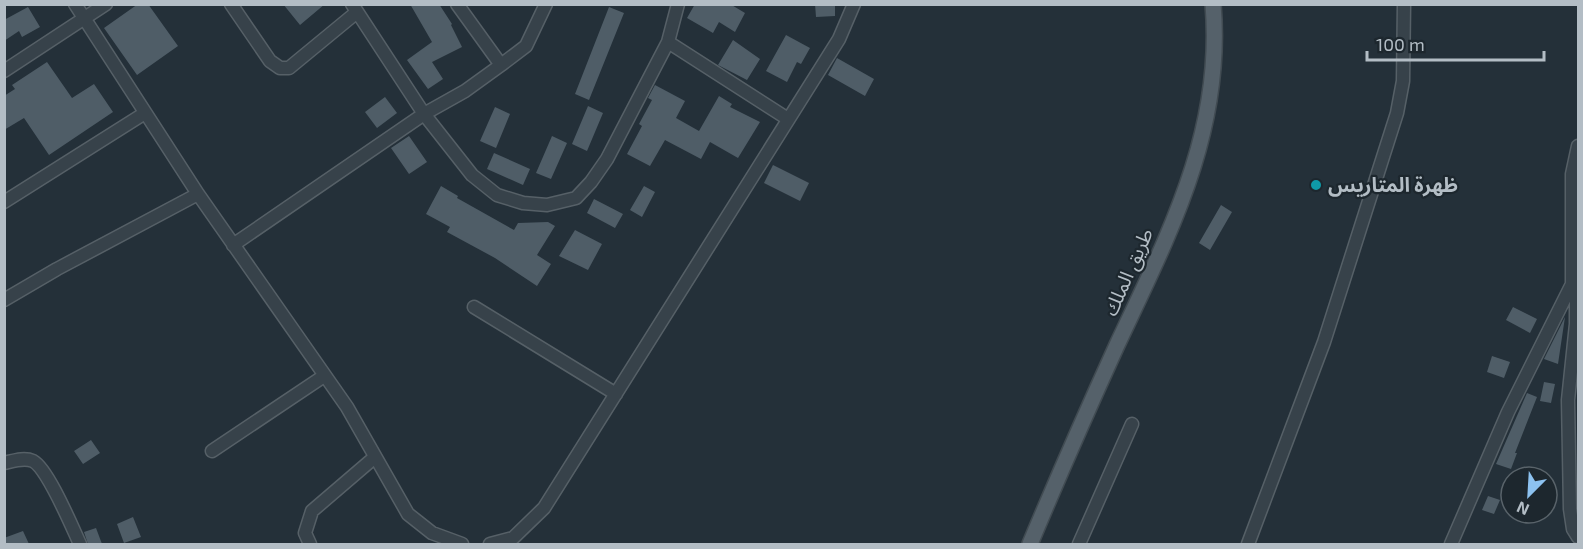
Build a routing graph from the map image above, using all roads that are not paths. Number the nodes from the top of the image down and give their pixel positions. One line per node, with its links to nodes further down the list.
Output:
1 (75, 4): 11 (street)
2 (106, 4): 11 (street)
3 (231, 4): 10 (street)
4 (457, 4): 13 (street)
5 (546, 4): 13 (street)
6 (678, 4): 12 (street)
7 (854, 4): 17 (street)
8 (1213, 4): 36 (main road, طريق الملك)
9 (1404, 4): 38 (street)
10 (355, 8): 16 (street)
11 (85, 18): 14 (street); 15 (street)
12 (668, 42): 16 (street); 17 (street)
13 (501, 65): 16 (street)
14 (4, 71)
15 (145, 113): 19 (street); 20 (street)
16 (424, 114): 21 (street)
17 (788, 119): 26 (street)
18 (1578, 146): 22 (street)
19 (198, 194): 21 (street); 23 (street)
20 (4, 202)
21 (233, 245): 25 (street)
22 (1575, 280): 31 (street); 39 (street)
23 (4, 300)
24 (474, 307): 26 (street)
25 (324, 376): 28 (street); 29 (street)
26 (616, 394): 35 (street)
27 (1131, 424): 37 (street)
28 (212, 451)
29 (375, 457): 33 (street); 34 (street)
30 (5, 462): 32 (street)
31 (1578, 537)
32 (80, 544)
33 (310, 544)
34 (462, 544)
35 (490, 544)
36 (1030, 544)
37 (1078, 544)
38 (1248, 544)
39 (1451, 544)

